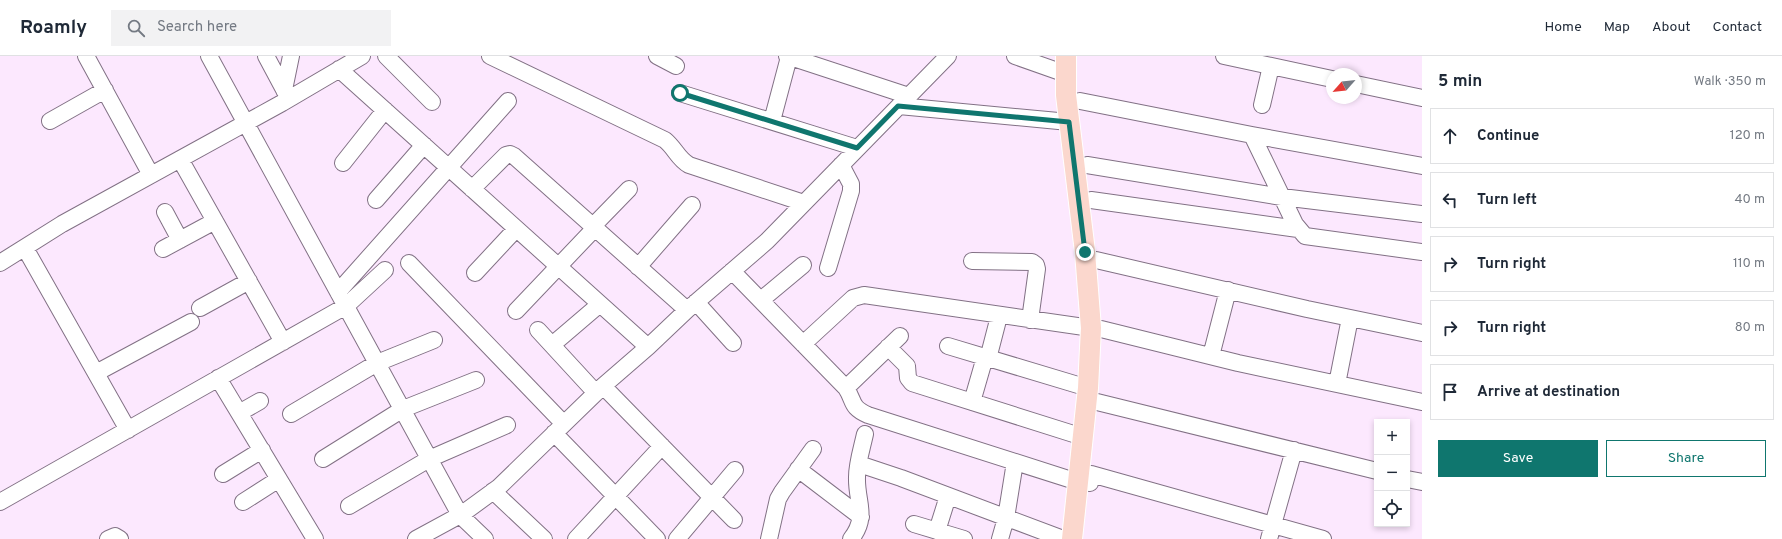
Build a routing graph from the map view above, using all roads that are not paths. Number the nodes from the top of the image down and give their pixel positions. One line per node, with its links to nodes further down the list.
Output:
1 (86, 56): 20 (street)
2 (209, 56): 33 (street)
3 (266, 56): 22 (street)
4 (291, 56): 22 (street)
5 (362, 56): 17 (street)
6 (386, 56): 27 (street)
7 (490, 56): 49 (street)
8 (657, 56): 15 (street)
9 (788, 56): 25 (street); 31 (street)
10 (948, 56): 25 (street)
11 (1015, 56): 14 (street)
12 (1079, 56): 26 (main road)
13 (1224, 56): 16 (street)
14 (1066, 65): 32 (main road)
15 (676, 66)
16 (1271, 66): 18 (street); 28 (street)
17 (339, 69): 22 (street); 29 (street)
18 (1326, 78)
19 (1362, 85): 23 (street)
20 (105, 90): 30 (street); 43 (street)
21 (680, 93): 31 (street)
22 (287, 94): 33 (street)
23 (1422, 98)
24 (508, 101): 42 (street)
25 (904, 101): 32 (street); 36 (street)
26 (1080, 101): 34 (street); 40 (main road)
27 (432, 102)
28 (1262, 105)
29 (385, 110): 35 (street); 38 (street)
30 (50, 121)
31 (772, 121): 36 (street)
32 (1069, 122): 84 (main road)
33 (245, 123): 37 (street); 74 (street)
34 (1252, 135): 41 (street); 46 (street)
35 (424, 145): 42 (street); 47 (street)
36 (857, 148): 39 (street)
37 (180, 159): 43 (street); 53 (street)
38 (342, 163)
39 (841, 165): 49 (street); 68 (street)
40 (1087, 165): 46 (street); 48 (main road)
41 (1422, 166)
42 (449, 168): 45 (street); 74 (street)
43 (151, 175): 58 (street)
44 (629, 188): 54 (street)
45 (472, 189): 54 (street); 55 (street)
46 (1282, 197): 52 (street); 56 (street)
47 (376, 200)
48 (1091, 200): 56 (street); 61 (main road)
49 (804, 203): 70 (street)
50 (692, 205): 67 (street)
51 (165, 212): 57 (street)
52 (1422, 214)
53 (215, 221): 57 (street); 72 (street)
54 (594, 227): 66 (street); 67 (street)
55 (516, 229): 66 (street); 71 (street)
56 (1298, 229): 60 (street)
57 (180, 240): 59 (street)
58 (25, 248): 63 (street); 99 (street)
59 (163, 249)
60 (1422, 252)
61 (1096, 260): 73 (street); 84 (main road)
62 (972, 261): 81 (street)
63 (0, 263)
64 (409, 263): 113 (street)
65 (803, 265): 75 (street)
66 (559, 267): 76 (street); 79 (street)
67 (638, 267): 77 (street)
68 (828, 268)
69 (385, 270): 74 (street)
70 (732, 271): 75 (street); 77 (street)
71 (475, 273)
72 (249, 281): 78 (street); 89 (street)
73 (1228, 290): 80 (street); 96 (street)
74 (342, 299): 89 (street); 98 (street)
75 (761, 300): 91 (street)
76 (600, 304): 92 (street); 94 (street)
77 (691, 306): 90 (street); 94 (street)
78 (200, 308)
79 (516, 311)
80 (1350, 318): 86 (street); 102 (street)
81 (1030, 320): 84 (street); 91 (street)
82 (191, 322): 99 (street)
83 (997, 324): 97 (street)
84 (1096, 329): 96 (street); 105 (main road)
85 (538, 330): 92 (street)
86 (1422, 332)
87 (900, 336): 95 (street)
88 (434, 340): 98 (street)
89 (282, 342): 100 (street)
90 (733, 343)
91 (803, 344): 103 (street)
92 (552, 345): 104 (street)
93 (948, 346): 97 (street)
94 (648, 347): 104 (street)
95 (888, 347): 103 (street); 107 (street)
96 (1211, 356): 102 (street)
97 (985, 357): 105 (street); 107 (street)
98 (377, 363): 109 (street); 111 (street)
99 (96, 373): 114 (street)
100 (218, 378): 110 (street); 114 (street)
101 (476, 380): 109 (street)
102 (1337, 384): 108 (street)
103 (846, 388): 123 (street)
104 (600, 390): 113 (street); 117 (street)
105 (1093, 395): 116 (main road); 120 (street); 131 (main road)
106 (260, 401): 110 (street)
107 (972, 402): 116 (street)
108 (1422, 402)
109 (403, 410): 121 (street); 122 (street)
110 (239, 413): 119 (street)
111 (291, 414)
112 (507, 425): 121 (street)
113 (559, 428): 133 (street); 134 (street)
114 (128, 430): 137 (street)
115 (866, 434): 124 (street)
116 (1084, 437): 131 (main road)
117 (662, 446): 134 (street); 136 (street)
118 (813, 449): 125 (street)
119 (262, 450): 128 (street); 129 (street)
120 (1294, 450): 127 (street); 146 (street)
121 (430, 458): 139 (street); 140 (street)
122 (323, 459)
123 (1015, 462): 131 (street); 142 (street)
124 (859, 464): 135 (street); 141 (street)
125 (798, 469): 141 (street); 156 (street)
126 (735, 470): 136 (street)
127 (1374, 470)
128 (223, 474)
129 (279, 479): 138 (street); 149 (street)
130 (1410, 479): 132 (street)
131 (1086, 480): 146 (street); 161 (main road); 162 (main road)
132 (1422, 482)
133 (493, 491): 140 (street); 152 (street)
134 (615, 496): 153 (street); 154 (street)
135 (948, 496): 142 (street); 145 (street)
136 (712, 497): 143 (street); 155 (street)
137 (0, 502)
138 (243, 502)
139 (349, 506)
140 (460, 515): 150 (street); 151 (street)
141 (861, 517): 157 (street)
142 (1006, 518): 159 (street); 160 (street)
143 (734, 520)
144 (914, 524): 145 (street)
145 (937, 531): 158 (street)
146 (1270, 532): 163 (street)
147 (108, 539): 148 (street)
148 (120, 539)
149 (315, 539)
150 (416, 539)
151 (485, 539)
152 (544, 539)
153 (576, 539)
154 (657, 539)
155 (677, 539)
156 (769, 539)
157 (851, 539)
158 (964, 539)
159 (1000, 539)
160 (1064, 539)
161 (1072, 539)
162 (1085, 539)
163 (1322, 539)

